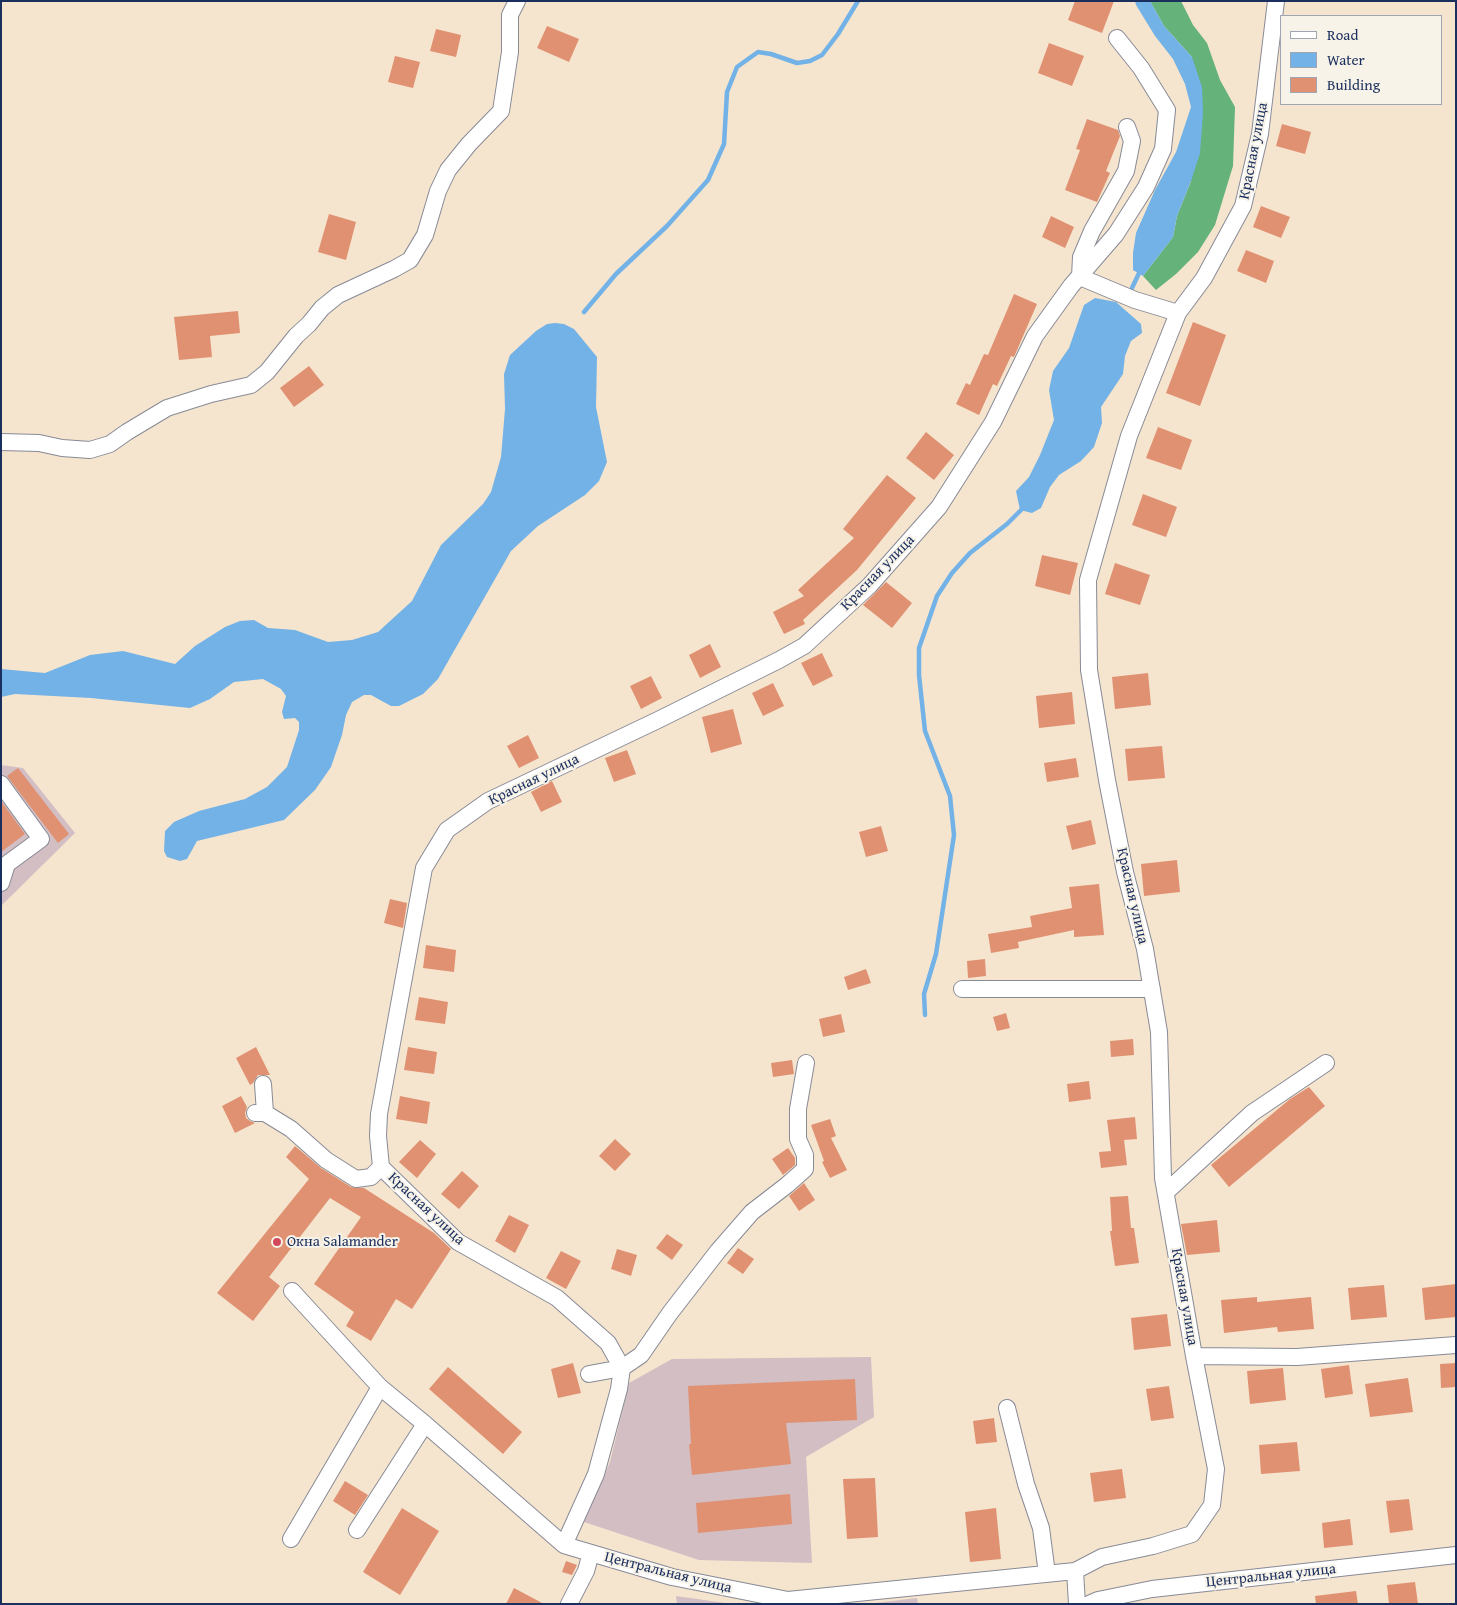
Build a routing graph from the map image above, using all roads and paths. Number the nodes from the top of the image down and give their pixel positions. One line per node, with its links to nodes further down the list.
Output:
1 (517, 1): 7 (street)
2 (1276, 1): 6 (street, Красная улица)
3 (1117, 38): 5 (street, Красная улица)
4 (1127, 127): 5 (street)
5 (1080, 276): 6 (street); 15 (street, Красная улица)
6 (1178, 314): 11 (street, Красная улица)
7 (1, 442)
8 (1, 784): 9 (street)
9 (2, 873)
10 (962, 989): 11 (street)
11 (1152, 989): 16 (street, Красная улица)
12 (806, 1063): 20 (street)
13 (1326, 1063): 16 (street)
14 (263, 1084): 15 (street)
15 (381, 1167): 20 (street, Красная улица)
16 (1166, 1192): 19 (street, Красная улица)
17 (292, 1292): 23 (street)
18 (1456, 1345): 19 (street)
19 (1194, 1356): 21 (street, Красная улица)
20 (622, 1368): 22 (street); 28 (street)
21 (1197, 1372): 31 (street, Центральная улица)
22 (589, 1374)
23 (380, 1387): 25 (street); 27 (street)
24 (1007, 1408): 32 (street)
25 (425, 1424): 26 (street); 28 (street)
26 (357, 1530)
27 (291, 1539)
28 (564, 1545): 29 (street, Центральная улица)
29 (591, 1553): 32 (street, Центральная улица); 33 (street)
30 (1456, 1555): 35 (street, Центральная улица)
31 (1075, 1571): 32 (street, Центральная улица); 34 (street)
32 (1047, 1574)
33 (570, 1604)
34 (1077, 1604)
35 (1089, 1604)

